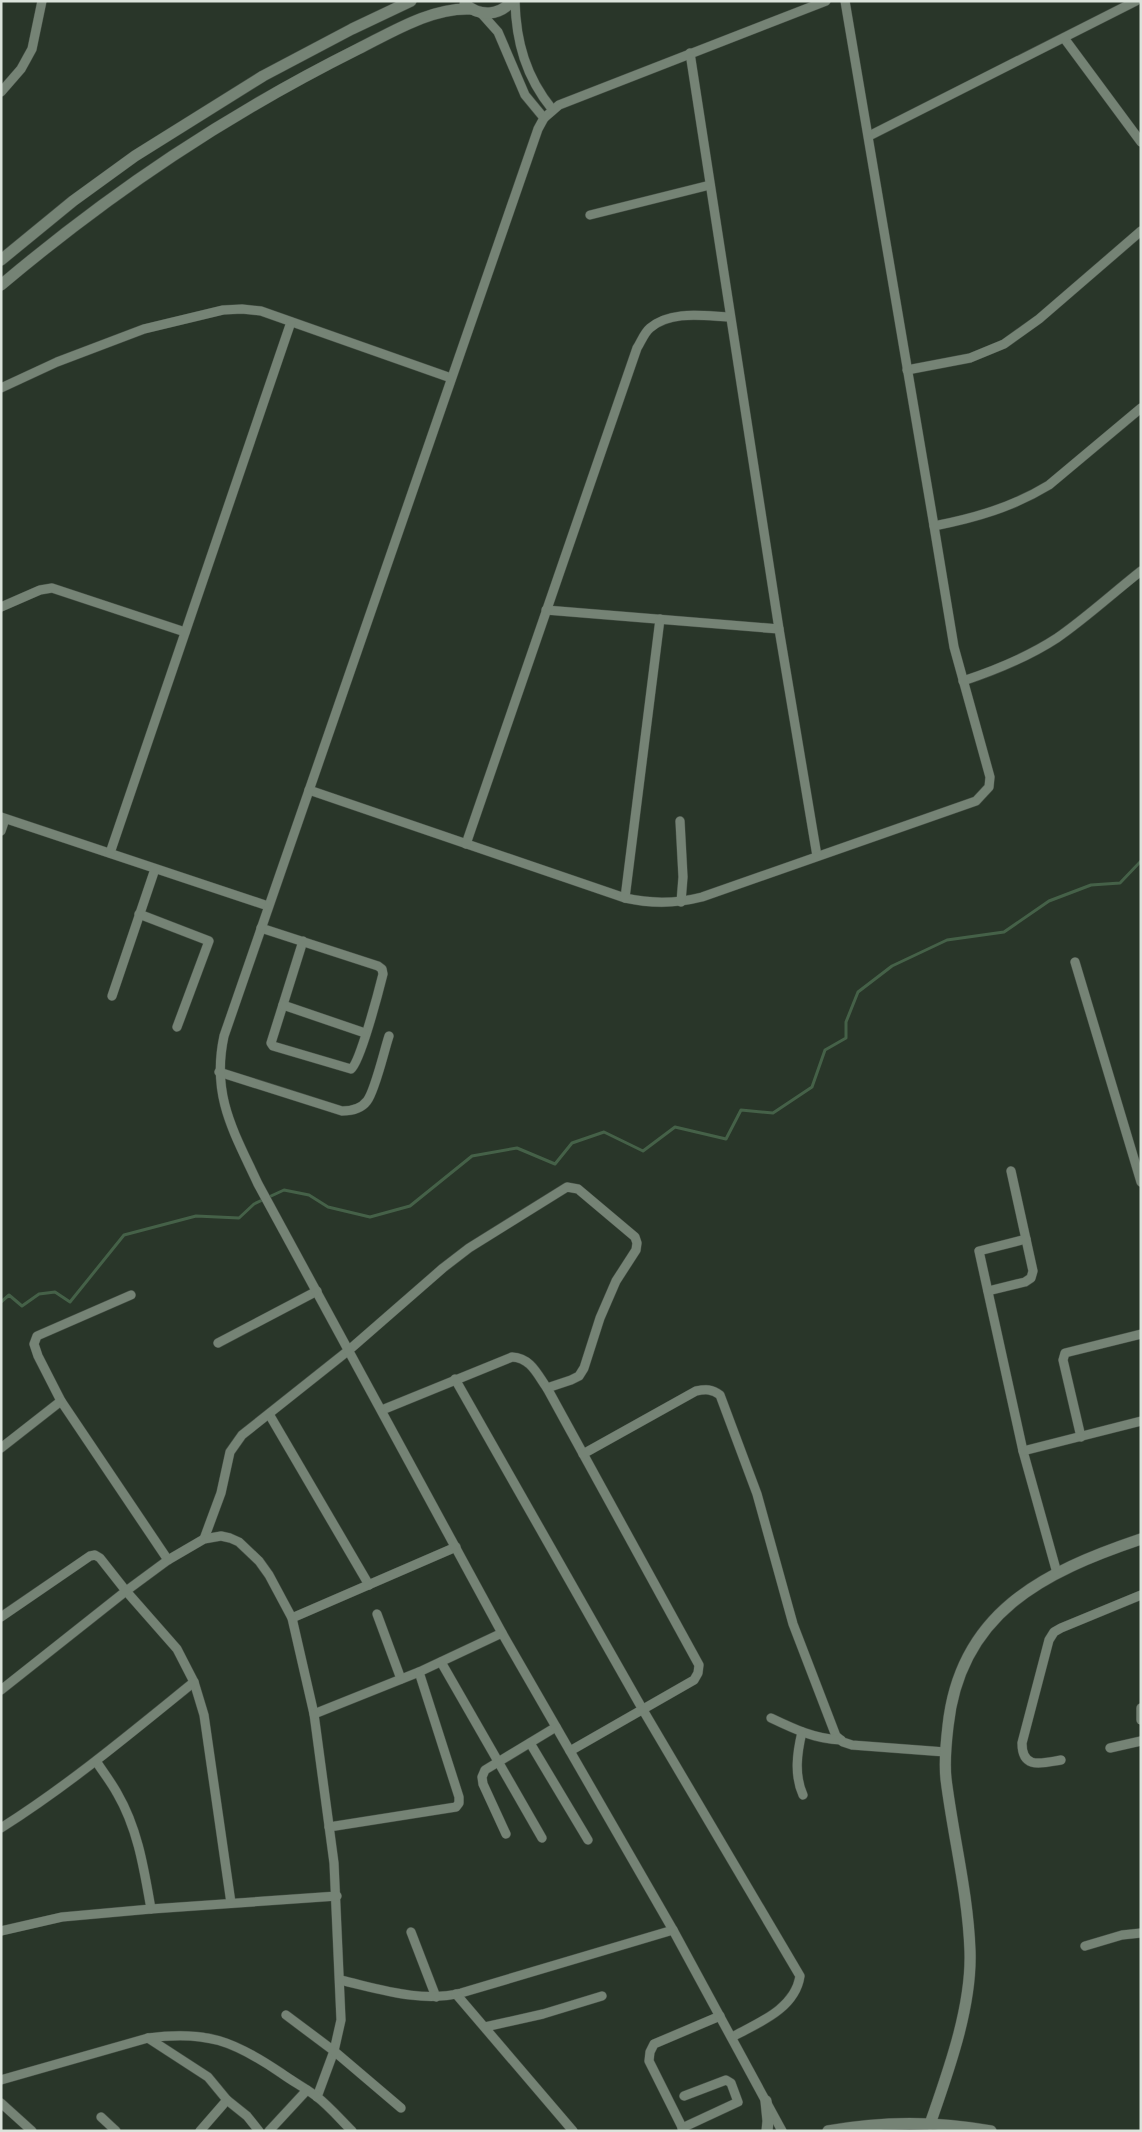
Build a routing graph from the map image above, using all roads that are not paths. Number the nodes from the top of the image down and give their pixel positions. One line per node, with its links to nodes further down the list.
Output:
1 (42, 1): 10 (street)
2 (412, 1): 18 (main road)
3 (514, 1): 7 (main road); 11 (street)
4 (826, 1): 9 (street)
5 (844, 1): 13 (street)
6 (1136, 1): 8 (street)
7 (471, 8): 12 (street); 19 (main road)
8 (1064, 38): 13 (street); 14 (street)
9 (690, 53): 11 (street); 15 (street)
10 (1, 92)
11 (552, 109): 12 (street)
12 (544, 118): 23 (street)
13 (869, 136): 22 (street)
14 (1141, 142)
15 (710, 185): 16 (street); 20 (street)
16 (590, 215)
17 (1141, 231): 22 (street)
18 (1, 260)
19 (1, 285)
20 (730, 316): 29 (street); 31 (street)
21 (292, 322): 23 (street); 24 (street); 32 (street)
22 (907, 370): 26 (street)
23 (451, 378): 34 (street)
24 (1, 388)
25 (1141, 408): 26 (street)
26 (934, 526): 33 (street)
27 (1141, 571): 33 (street)
28 (1, 607): 32 (street)
29 (546, 610): 30 (street); 38 (street)
30 (660, 619): 31 (street); 42 (street)
31 (779, 629): 40 (street)
32 (185, 632): 39 (street)
33 (963, 681): 40 (street)
34 (309, 790): 38 (street); 44 (street)
35 (3, 818): 37 (street); 39 (street)
36 (680, 821): 43 (street)
37 (1, 831)
38 (466, 844): 42 (street)
39 (110, 854): 41 (street)
40 (817, 856): 43 (street)
41 (155, 869): 44 (street); 45 (street)
42 (624, 898): 43 (street)
43 (681, 902)
44 (268, 906): 46 (street)
45 (139, 914): 49 (street); 51 (street)
46 (261, 928): 47 (street); 54 (street)
47 (304, 941): 50 (street); 52 (street)
48 (1075, 962): 56 (street)
49 (112, 996)
50 (283, 1005): 52 (street); 52 (street)
51 (177, 1027)
52 (366, 1032)
53 (389, 1036): 54 (street)
54 (219, 1072): 58 (street)
55 (1011, 1171): 57 (street)
56 (1141, 1182)
57 (1026, 1239): 59 (street); 59 (street)
58 (317, 1291): 62 (street); 63 (street)
59 (988, 1291): 72 (street)
60 (131, 1295): 66 (street)
61 (1141, 1334): 70 (street)
62 (218, 1344)
63 (349, 1350): 65 (street); 67 (street); 68 (street)
64 (455, 1379): 65 (street); 67 (street); 92 (street)
65 (547, 1388): 73 (street)
66 (61, 1401): 71 (street); 77 (street)
67 (382, 1410): 76 (street)
68 (269, 1414): 75 (street); 79 (street)
69 (1141, 1421): 70 (street)
70 (1081, 1437): 72 (street)
71 (1, 1448)
72 (1023, 1451): 78 (street)
73 (583, 1454): 92 (street); 98 (street)
74 (1141, 1538): 78 (main road)
75 (204, 1539): 77 (street); 84 (street)
76 (456, 1547): 79 (street); 85 (street)
77 (168, 1560): 80 (street)
78 (1057, 1573): 103 (main road)
79 (369, 1585): 84 (street)
80 (126, 1591): 83 (street); 89 (street); 90 (street)
81 (1141, 1595): 104 (street)
82 (377, 1614): 88 (street)
83 (1, 1617)
84 (292, 1618): 93 (street)
85 (502, 1633): 86 (street); 96 (street)
86 (441, 1662): 87 (street); 106 (street)
87 (419, 1672): 88 (street); 108 (street)
88 (401, 1679): 93 (street)
89 (194, 1682): 105 (street); 114 (street)
90 (1, 1690)
91 (1141, 1708): 95 (street)
92 (643, 1710): 102 (street); 128 (street)
93 (314, 1714): 108 (street)
94 (771, 1718): 97 (street)
95 (1141, 1720)
96 (556, 1727): 100 (street); 102 (street)
97 (802, 1732): 98 (street); 107 (street)
98 (841, 1740): 103 (street)
99 (1141, 1741): 101 (street)
100 (530, 1743): 106 (street); 112 (street)
101 (1110, 1748)
102 (570, 1751): 116 (street)
103 (945, 1752): 140 (main road)
104 (1061, 1760)
105 (96, 1761): 109 (street); 115 (street)
106 (497, 1762): 110 (street); 111 (street)
107 (804, 1795)
108 (329, 1827): 113 (street)
109 (1, 1828)
110 (506, 1834)
111 (542, 1838)
112 (588, 1840)
113 (337, 1896): 114 (street); 121 (street)
114 (231, 1903): 115 (street)
115 (151, 1909): 117 (street)
116 (673, 1930): 122 (street); 126 (street)
117 (1, 1931)
118 (411, 1932): 124 (street)
119 (1141, 1933): 120 (street)
120 (1085, 1946)
121 (340, 1980): 124 (street); 130 (street)
122 (456, 1994): 124 (street); 127 (street)
123 (602, 1996): 127 (street)
124 (436, 1997)
125 (286, 2015): 130 (street)
126 (720, 2016): 128 (street); 142 (street)
127 (485, 2027): 149 (street)
128 (732, 2037): 136 (street)
129 (148, 2038): 131 (street); 132 (street); 135 (street)
130 (334, 2051): 134 (street); 138 (street)
131 (1, 2080)
132 (307, 2090): 134 (street); 147 (street)
133 (684, 2096): 142 (street)
134 (317, 2097): 148 (street)
135 (227, 2100): 145 (street); 146 (street)
136 (766, 2101): 150 (main road); 151 (street)
137 (1, 2103): 143 (street)
138 (401, 2108)
139 (101, 2117): 144 (street)
140 (930, 2124): 141 (main road); 153 (main road)
141 (897, 2127): 152 (main road)
142 (683, 2129)
143 (32, 2131)
144 (116, 2131)
145 (200, 2131)
146 (259, 2131)
147 (270, 2131)
148 (352, 2131)
149 (573, 2131)
150 (767, 2131)
151 (782, 2131)
152 (828, 2131)
153 (991, 2131)

